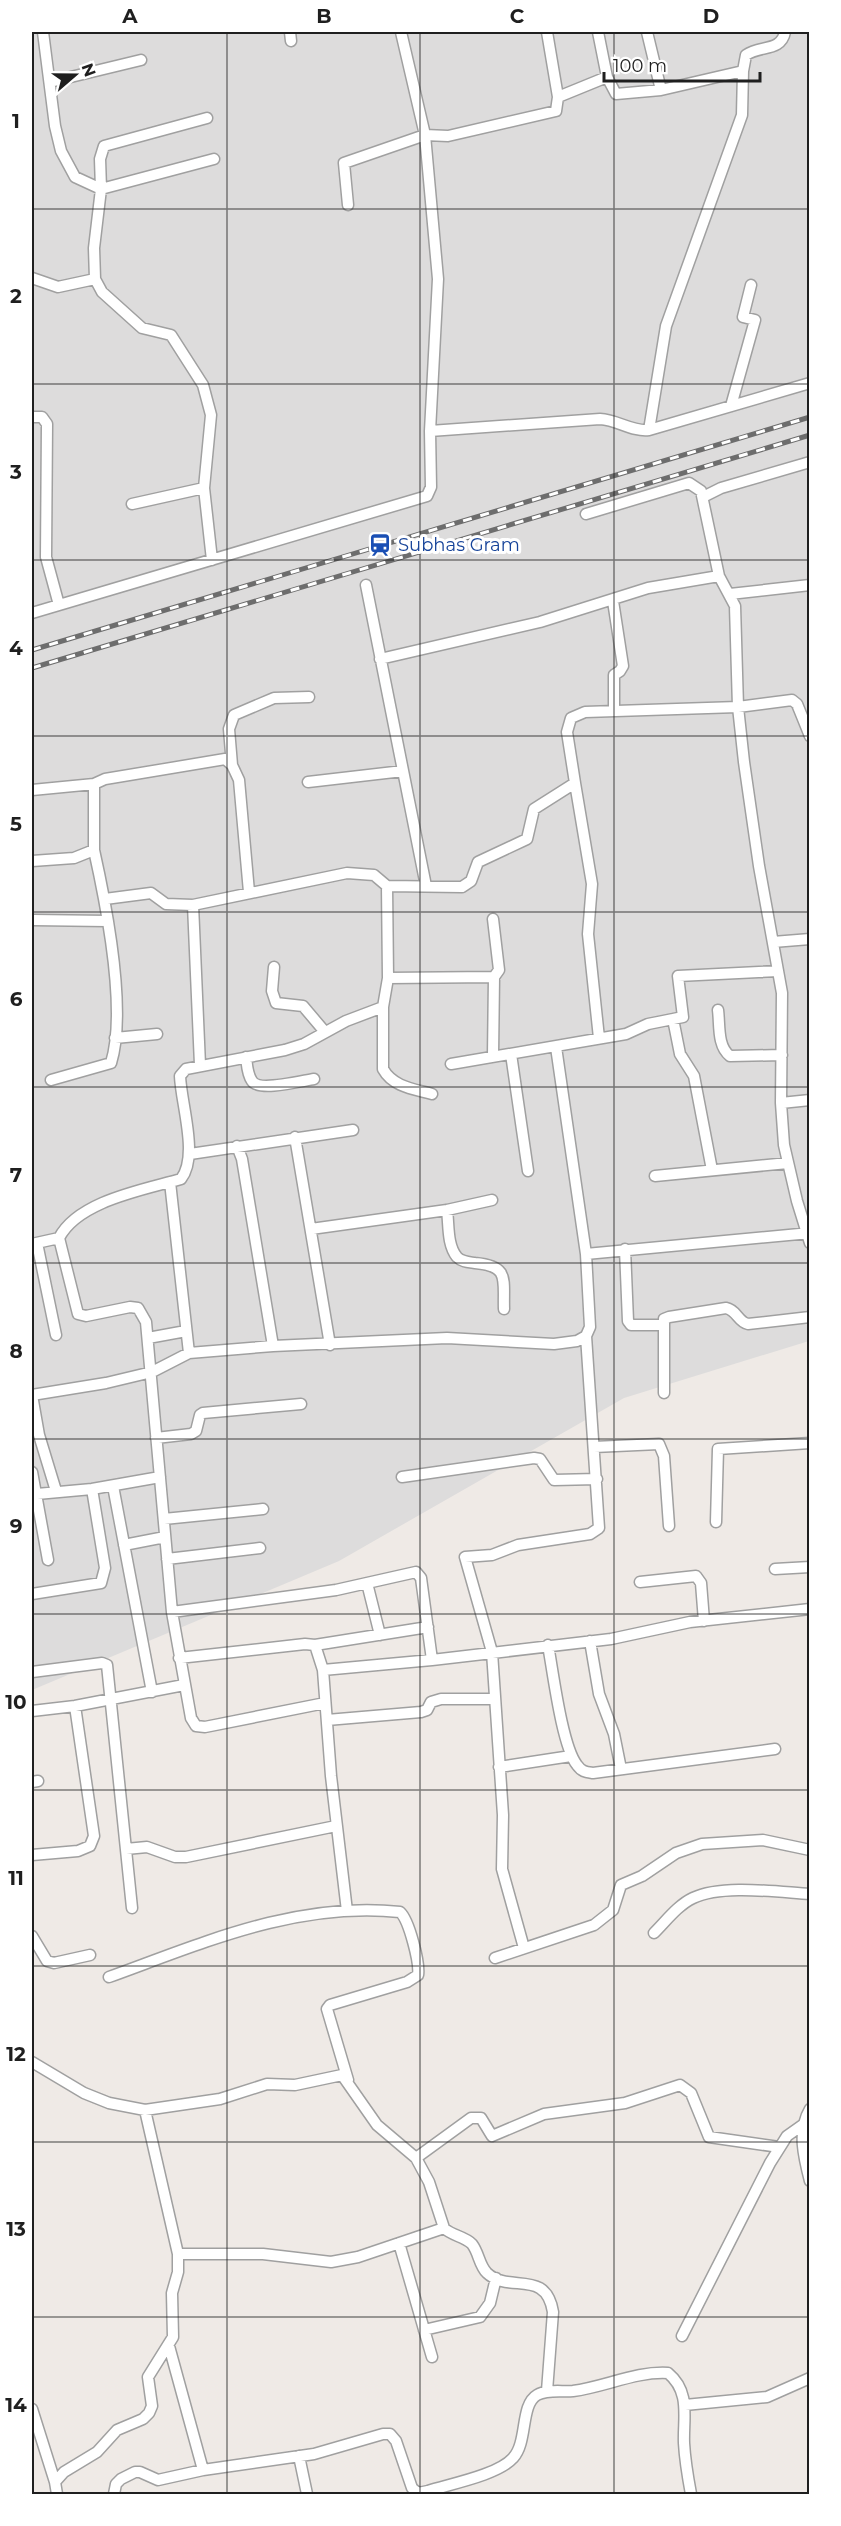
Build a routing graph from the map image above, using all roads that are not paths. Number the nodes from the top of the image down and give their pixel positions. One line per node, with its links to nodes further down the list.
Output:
1 (43, 32): 10 (street)
2 (401, 32): 14 (street)
3 (547, 32): 12 (street)
4 (598, 32): 9 (street)
5 (647, 32): 11 (street)
6 (785, 32): 8 (street)
7 (141, 60): 10 (street)
8 (743, 71): 11 (street); 24 (street)
9 (607, 77): 11 (street); 12 (street)
10 (50, 82): 16 (street)
11 (661, 90)
12 (558, 98): 14 (street)
13 (207, 118): 16 (street)
14 (425, 135): 17 (street); 25 (street)
15 (214, 159): 16 (street)
16 (101, 189): 19 (street)
17 (348, 205)
18 (32, 278): 19 (street)
19 (95, 279): 27 (street)
20 (752, 285): 22 (street)
21 (810, 383): 22 (street)
22 (731, 406): 24 (street)
23 (32, 417): 37 (street)
24 (649, 430): 25 (street)
25 (430, 431): 31 (street)
26 (810, 462): 28 (street)
27 (204, 488): 29 (street); 31 (street)
28 (703, 498): 30 (street); 32 (street)
29 (132, 504)
30 (586, 514)
31 (212, 560): 37 (street)
32 (719, 576): 35 (street); 36 (street)
33 (366, 585): 39 (street)
34 (810, 585): 35 (street)
35 (730, 594): 41 (street)
36 (613, 601): 39 (street); 42 (street)
37 (59, 605): 38 (street)
38 (32, 614)
39 (380, 659): 45 (street)
40 (309, 698): 44 (street)
41 (738, 707): 42 (street); 43 (street); 61 (street)
42 (614, 711): 47 (street)
43 (810, 736)
44 (232, 765): 48 (street); 54 (street)
45 (403, 771): 46 (street); 53 (street)
46 (308, 782)
47 (575, 783): 53 (street); 72 (street)
48 (94, 784): 49 (street); 50 (street)
49 (32, 790)
50 (94, 850): 51 (street); 55 (street)
51 (32, 861)
52 (387, 886): 53 (street); 54 (street); 65 (street)
53 (426, 886)
54 (249, 892): 56 (street)
55 (105, 899): 56 (street); 59 (street)
56 (194, 905): 79 (street)
57 (493, 919): 64 (street)
58 (33, 920): 59 (street)
59 (108, 921): 71 (street)
60 (810, 939): 61 (street)
61 (773, 942): 63 (street)
62 (274, 968): 69 (street)
63 (778, 971): 68 (street); 75 (street)
64 (494, 977): 65 (street); 76 (street)
65 (388, 978): 66 (street)
66 (383, 1007): 69 (street); 82 (street)
67 (718, 1010): 75 (street)
68 (673, 1019): 72 (street); 90 (street)
69 (325, 1032): 77 (street)
70 (157, 1034): 71 (street)
71 (115, 1038): 81 (street)
72 (599, 1038): 73 (street)
73 (556, 1047): 74 (street); 101 (street)
74 (512, 1054): 76 (street); 91 (street)
75 (782, 1055): 84 (street)
76 (493, 1056): 78 (street)
77 (246, 1057): 79 (street); 80 (street)
78 (451, 1064)
79 (200, 1065): 88 (street)
80 (314, 1079)
81 (51, 1080)
82 (432, 1094)
83 (810, 1100): 84 (street)
84 (781, 1103): 89 (street)
85 (353, 1130): 86 (street)
86 (295, 1137): 87 (street); 96 (street)
87 (237, 1146): 88 (street); 110 (street)
88 (190, 1154): 93 (street)
89 (788, 1163): 90 (street); 97 (street)
90 (712, 1170): 92 (street)
91 (528, 1171)
92 (655, 1176)
93 (170, 1182): 98 (street); 105 (street)
94 (492, 1200): 95 (street)
95 (447, 1210): 96 (street); 102 (street)
96 (311, 1229): 109 (street)
97 (809, 1236): 100 (street)
98 (59, 1238): 99 (street); 108 (street)
99 (34, 1244): 106 (street)
100 (625, 1249): 101 (street); 104 (street)
101 (586, 1254): 107 (street)
102 (504, 1309)
103 (810, 1317): 104 (street)
104 (664, 1325): 113 (street)
105 (186, 1331): 108 (street); 111 (street)
106 (56, 1335)
107 (586, 1336): 109 (street); 119 (street)
108 (148, 1338): 112 (street)
109 (330, 1345): 110 (street)
110 (273, 1346): 111 (street)
111 (189, 1353): 112 (street)
112 (152, 1372): 114 (street); 117 (street)
113 (663, 1393)
114 (32, 1395): 116 (street)
115 (301, 1404): 117 (street)
116 (39, 1435): 120 (street); 127 (street)
117 (156, 1438): 122 (street)
118 (810, 1443): 131 (street)
119 (594, 1447): 124 (street); 132 (street)
120 (32, 1448)
121 (32, 1472): 128 (street)
122 (160, 1477): 125 (street); 130 (street)
123 (402, 1477): 124 (street)
124 (597, 1479): 151 (street)
125 (113, 1486): 126 (street); 134 (street)
126 (92, 1489): 127 (street); 142 (street)
127 (56, 1491): 128 (street)
128 (37, 1494): 137 (street)
129 (263, 1509): 130 (street)
130 (164, 1519): 133 (street)
131 (716, 1522)
132 (669, 1526)
133 (165, 1537): 134 (street); 136 (street)
134 (124, 1545): 157 (street)
135 (260, 1548): 136 (street)
136 (167, 1559): 144 (street)
137 (48, 1560)
138 (810, 1567): 139 (street)
139 (775, 1569)
140 (640, 1582): 145 (street)
141 (367, 1583): 144 (street); 146 (street); 147 (street)
142 (32, 1594)
143 (810, 1609): 145 (street)
144 (172, 1612): 152 (street)
145 (704, 1621): 148 (street)
146 (428, 1627): 147 (street); 153 (street)
147 (380, 1635): 149 (street)
148 (590, 1641): 150 (street); 167 (street)
149 (315, 1645): 152 (street); 154 (street)
150 (548, 1645): 151 (street); 165 (street)
151 (492, 1652): 153 (street); 158 (street)
152 (179, 1658): 156 (street)
153 (432, 1660): 154 (street)
154 (323, 1670): 160 (street)
155 (32, 1672): 159 (street)
156 (184, 1685): 157 (street); 160 (street)
157 (152, 1692): 159 (street)
158 (494, 1699): 163 (street); 166 (street)
159 (111, 1700): 161 (street); 169 (street)
160 (325, 1704): 163 (street)
161 (75, 1706): 162 (street); 171 (street)
162 (32, 1712)
163 (327, 1720): 168 (street)
164 (775, 1749): 167 (street)
165 (572, 1756): 166 (street); 167 (street)
166 (499, 1767): 177 (street)
167 (621, 1769)
168 (336, 1826): 169 (street); 174 (street)
169 (126, 1849): 173 (street)
170 (810, 1850): 177 (street)
171 (32, 1855)
172 (810, 1894): 175 (street)
173 (132, 1908)
174 (347, 1911): 180 (street); 182 (street)
175 (654, 1933)
176 (32, 1936): 178 (street)
177 (524, 1948): 179 (street)
178 (90, 1955)
179 (495, 1958)
180 (109, 1977)
181 (32, 2062): 184 (street)
182 (348, 2080): 184 (street); 187 (street)
183 (810, 2109): 185 (street)
184 (145, 2110): 191 (street)
185 (804, 2124): 186 (street); 188 (street)
186 (779, 2147): 187 (street); 194 (street)
187 (416, 2158): 189 (street)
188 (810, 2181)
189 (444, 2228): 190 (street); 192 (street)
190 (399, 2243): 191 (street); 193 (street)
191 (178, 2254): 195 (street)
192 (496, 2278): 193 (street); 198 (street)
193 (424, 2330): 196 (street)
194 (682, 2336)
195 (169, 2346): 202 (street); 203 (street)
196 (432, 2357)
197 (810, 2378): 199 (street)
198 (547, 2391): 199 (street); 201 (street)
199 (685, 2405): 207 (street)
200 (32, 2409): 203 (street)
201 (299, 2457): 202 (street); 206 (street)
202 (203, 2470): 205 (street)
203 (55, 2482): 204 (street)
204 (57, 2494)
205 (114, 2494)
206 (307, 2494)
207 (691, 2494)

